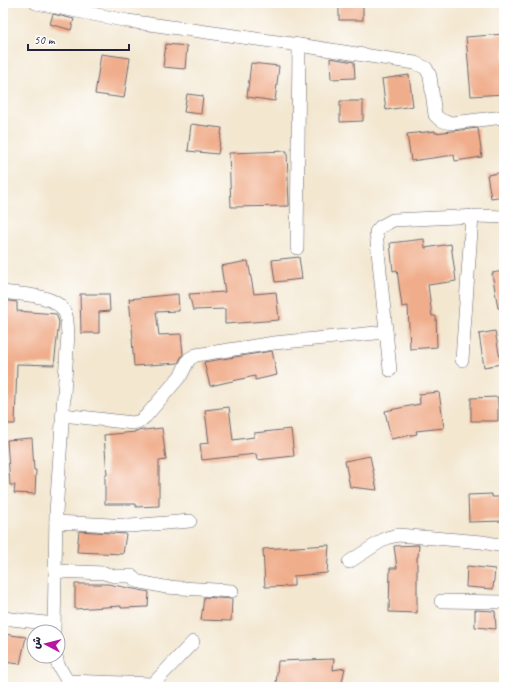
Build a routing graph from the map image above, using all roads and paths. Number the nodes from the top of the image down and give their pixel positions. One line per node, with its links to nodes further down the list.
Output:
1 (36, 3): 2 (street)
2 (299, 45): 3 (street); 6 (street)
3 (504, 117)
4 (472, 216): 5 (street); 8 (street); 9 (street)
5 (504, 217)
6 (297, 248)
7 (3, 292): 11 (street)
8 (386, 332): 10 (street); 11 (street)
9 (462, 360)
10 (390, 370)
11 (63, 415): 13 (street)
12 (190, 521): 13 (street)
13 (56, 522): 16 (street)
14 (504, 546): 15 (street)
15 (349, 562)
16 (55, 571): 17 (street); 22 (street)
17 (232, 592)
18 (441, 601): 19 (street)
19 (504, 602)
20 (3, 618): 21 (street)
21 (34, 624)
22 (54, 624)
23 (193, 642): 25 (street)
24 (58, 664): 25 (street)
25 (69, 684)

